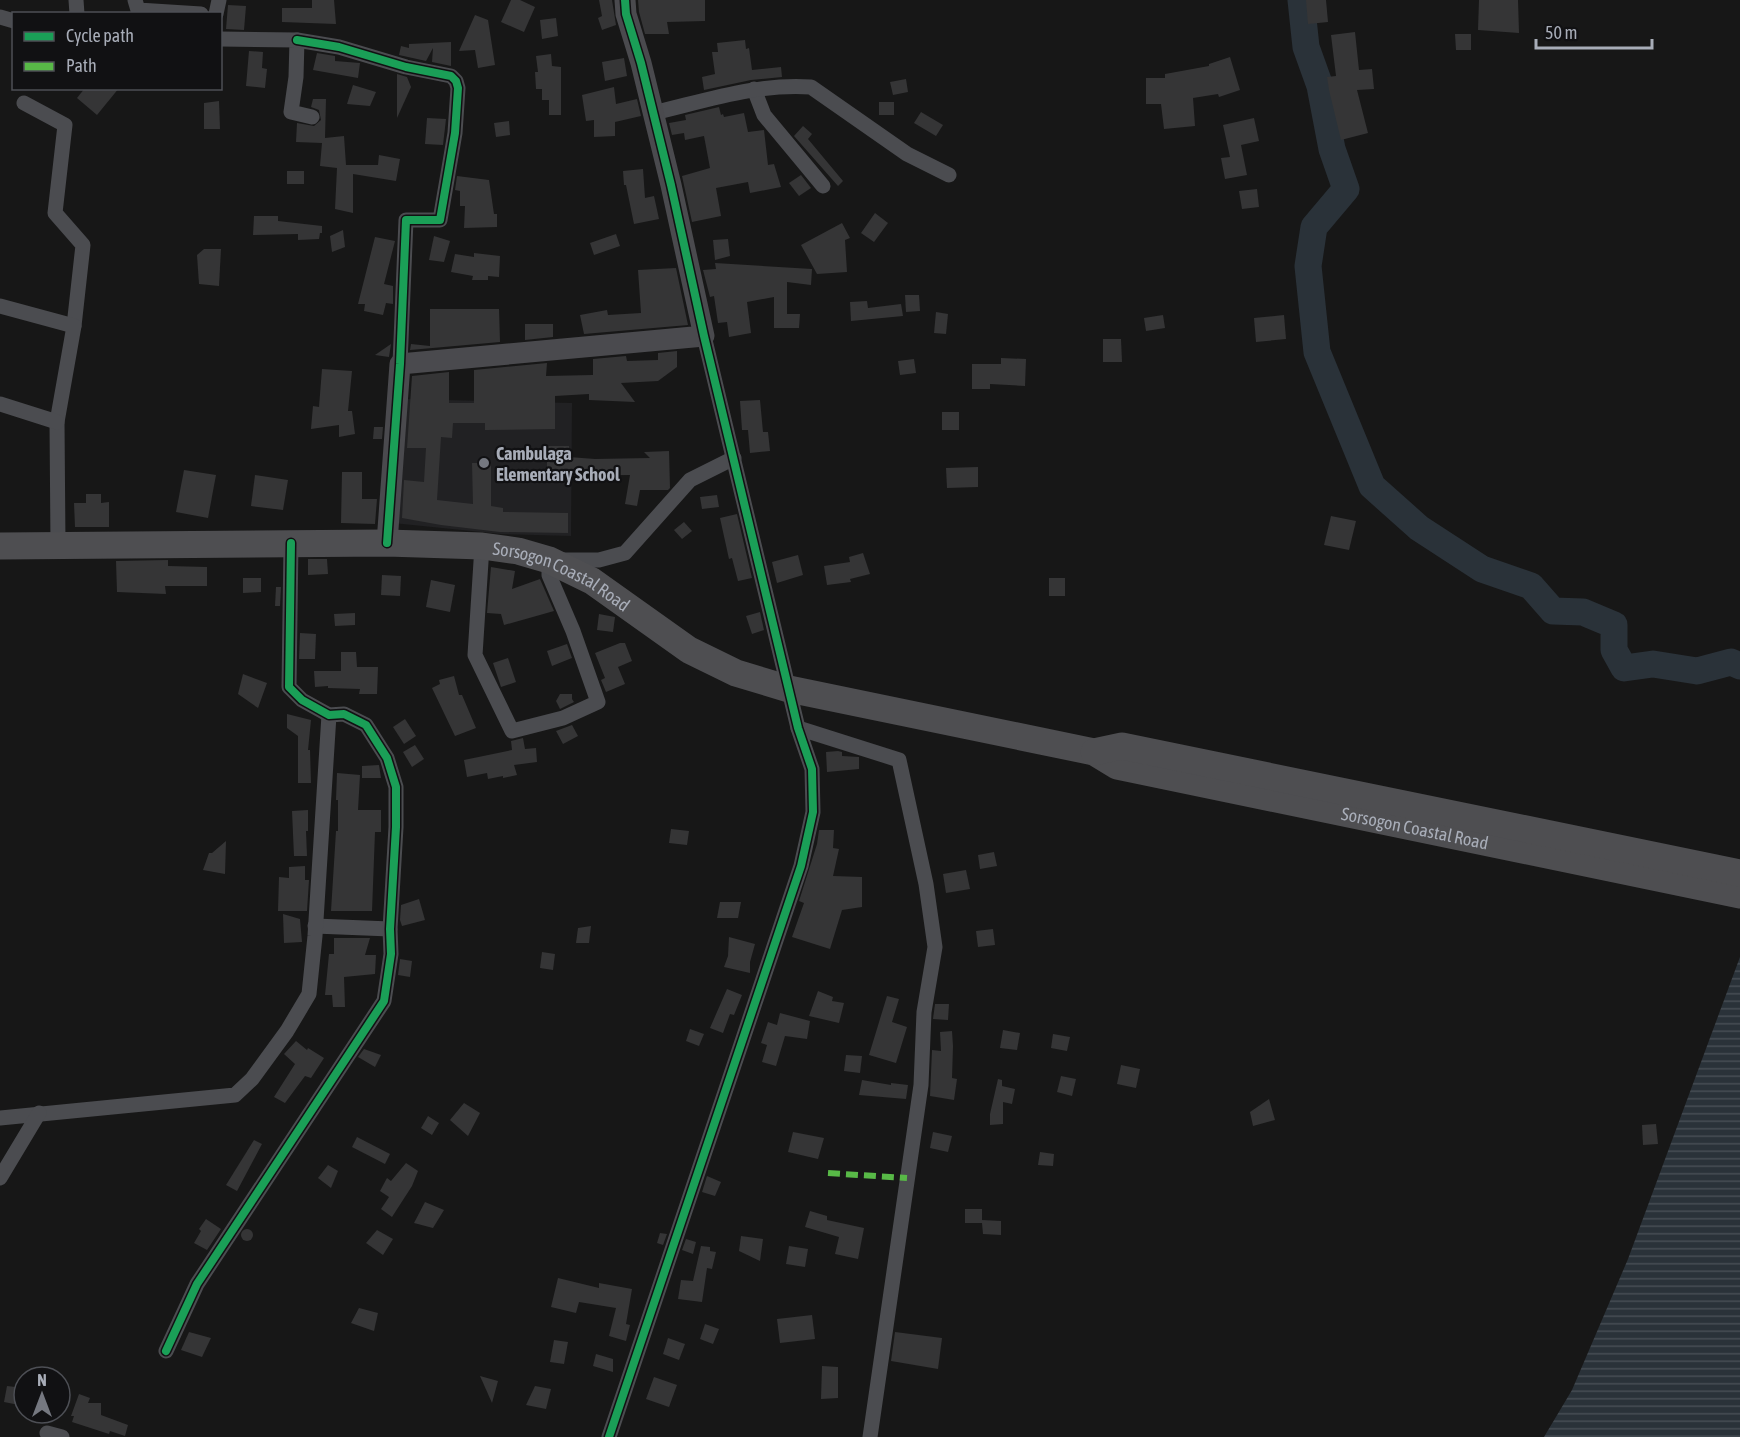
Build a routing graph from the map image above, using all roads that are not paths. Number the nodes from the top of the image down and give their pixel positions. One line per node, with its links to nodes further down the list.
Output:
1 (625, 0): 8 (street)
2 (139, 8): 3 (street)
3 (180, 12)
4 (222, 39): 5 (street)
5 (297, 40): 9 (street); 15 (street)
6 (754, 89): 8 (street); 10 (street); 11 (street)
7 (24, 103): 13 (street)
8 (653, 112): 14 (street)
9 (312, 117)
10 (949, 175)
11 (823, 186)
12 (0, 306): 13 (street)
13 (74, 326): 17 (street)
14 (704, 336): 15 (street); 18 (street)
15 (400, 364): 20 (street)
16 (0, 404): 17 (street)
17 (57, 422): 21 (street)
18 (734, 458): 24 (street); 25 (street)
19 (291, 543): 20 (highway, Sorsogon Coastal Road); 21 (highway, Sorsogon Coastal Road); 26 (street)
20 (387, 543): 23 (highway, Sorsogon Coastal Road)
21 (58, 544): 22 (highway, Sorsogon Coastal Road)
22 (0, 546)
23 (482, 546): 24 (highway, Sorsogon Coastal Road); 24 (street)
24 (549, 560): 25 (highway, Sorsogon Coastal Road)
25 (789, 688): 27 (street); 28 (highway, Sorsogon Coastal Road)
26 (329, 715): 31 (street); 32 (street)
27 (798, 728): 39 (street); 40 (street)
28 (1094, 752): 29 (highway, Sorsogon Coastal Road); 30 (highway, Sorsogon Coastal Road)
29 (1740, 873)
30 (1740, 895)
31 (315, 926): 32 (street); 33 (street)
32 (390, 929): 36 (street)
33 (39, 1113): 34 (street); 35 (street)
34 (0, 1118)
35 (0, 1178)
36 (166, 1351)
37 (47, 1433): 38 (street)
38 (62, 1437)
39 (609, 1437)
40 (870, 1437)

